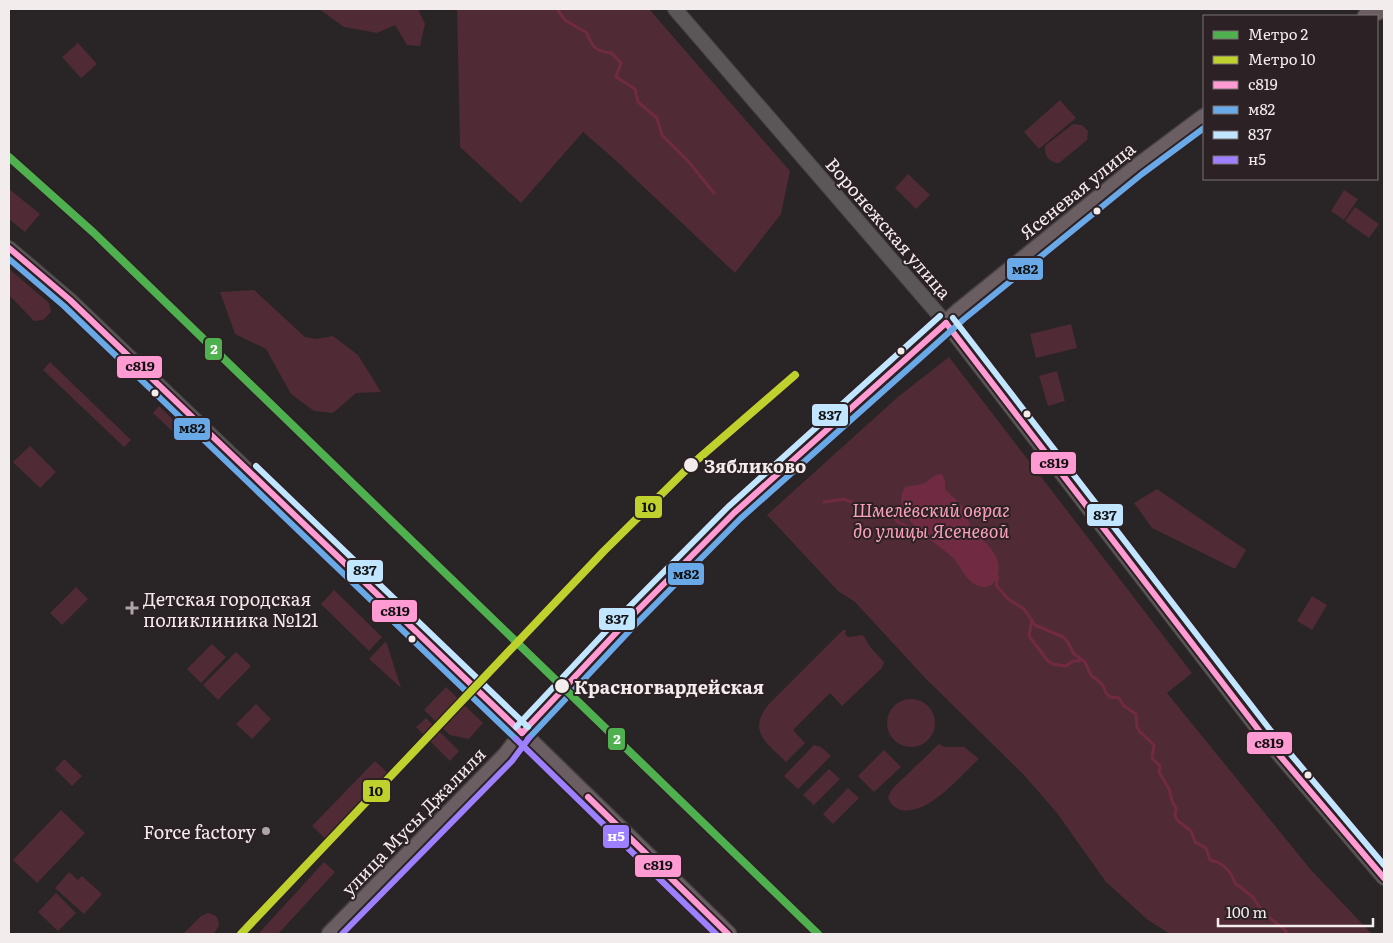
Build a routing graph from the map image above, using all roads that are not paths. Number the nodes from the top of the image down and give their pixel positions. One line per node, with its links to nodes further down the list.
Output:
1 (675, 9): 6 (street, Воронежская улица)
2 (1384, 9): 3 (main road)
3 (1369, 15)
4 (1203, 118): 6 (main road, Ясеневая улица)
5 (9, 248): 7 (street)
6 (946, 322): 7 (main road, Ясеневая улица); 8 (street, Воронежская улица)
7 (522, 733): 9 (main road, улица Мусы Джалиля); 10 (main road)
8 (1384, 878)
9 (330, 934)
10 (728, 934)

